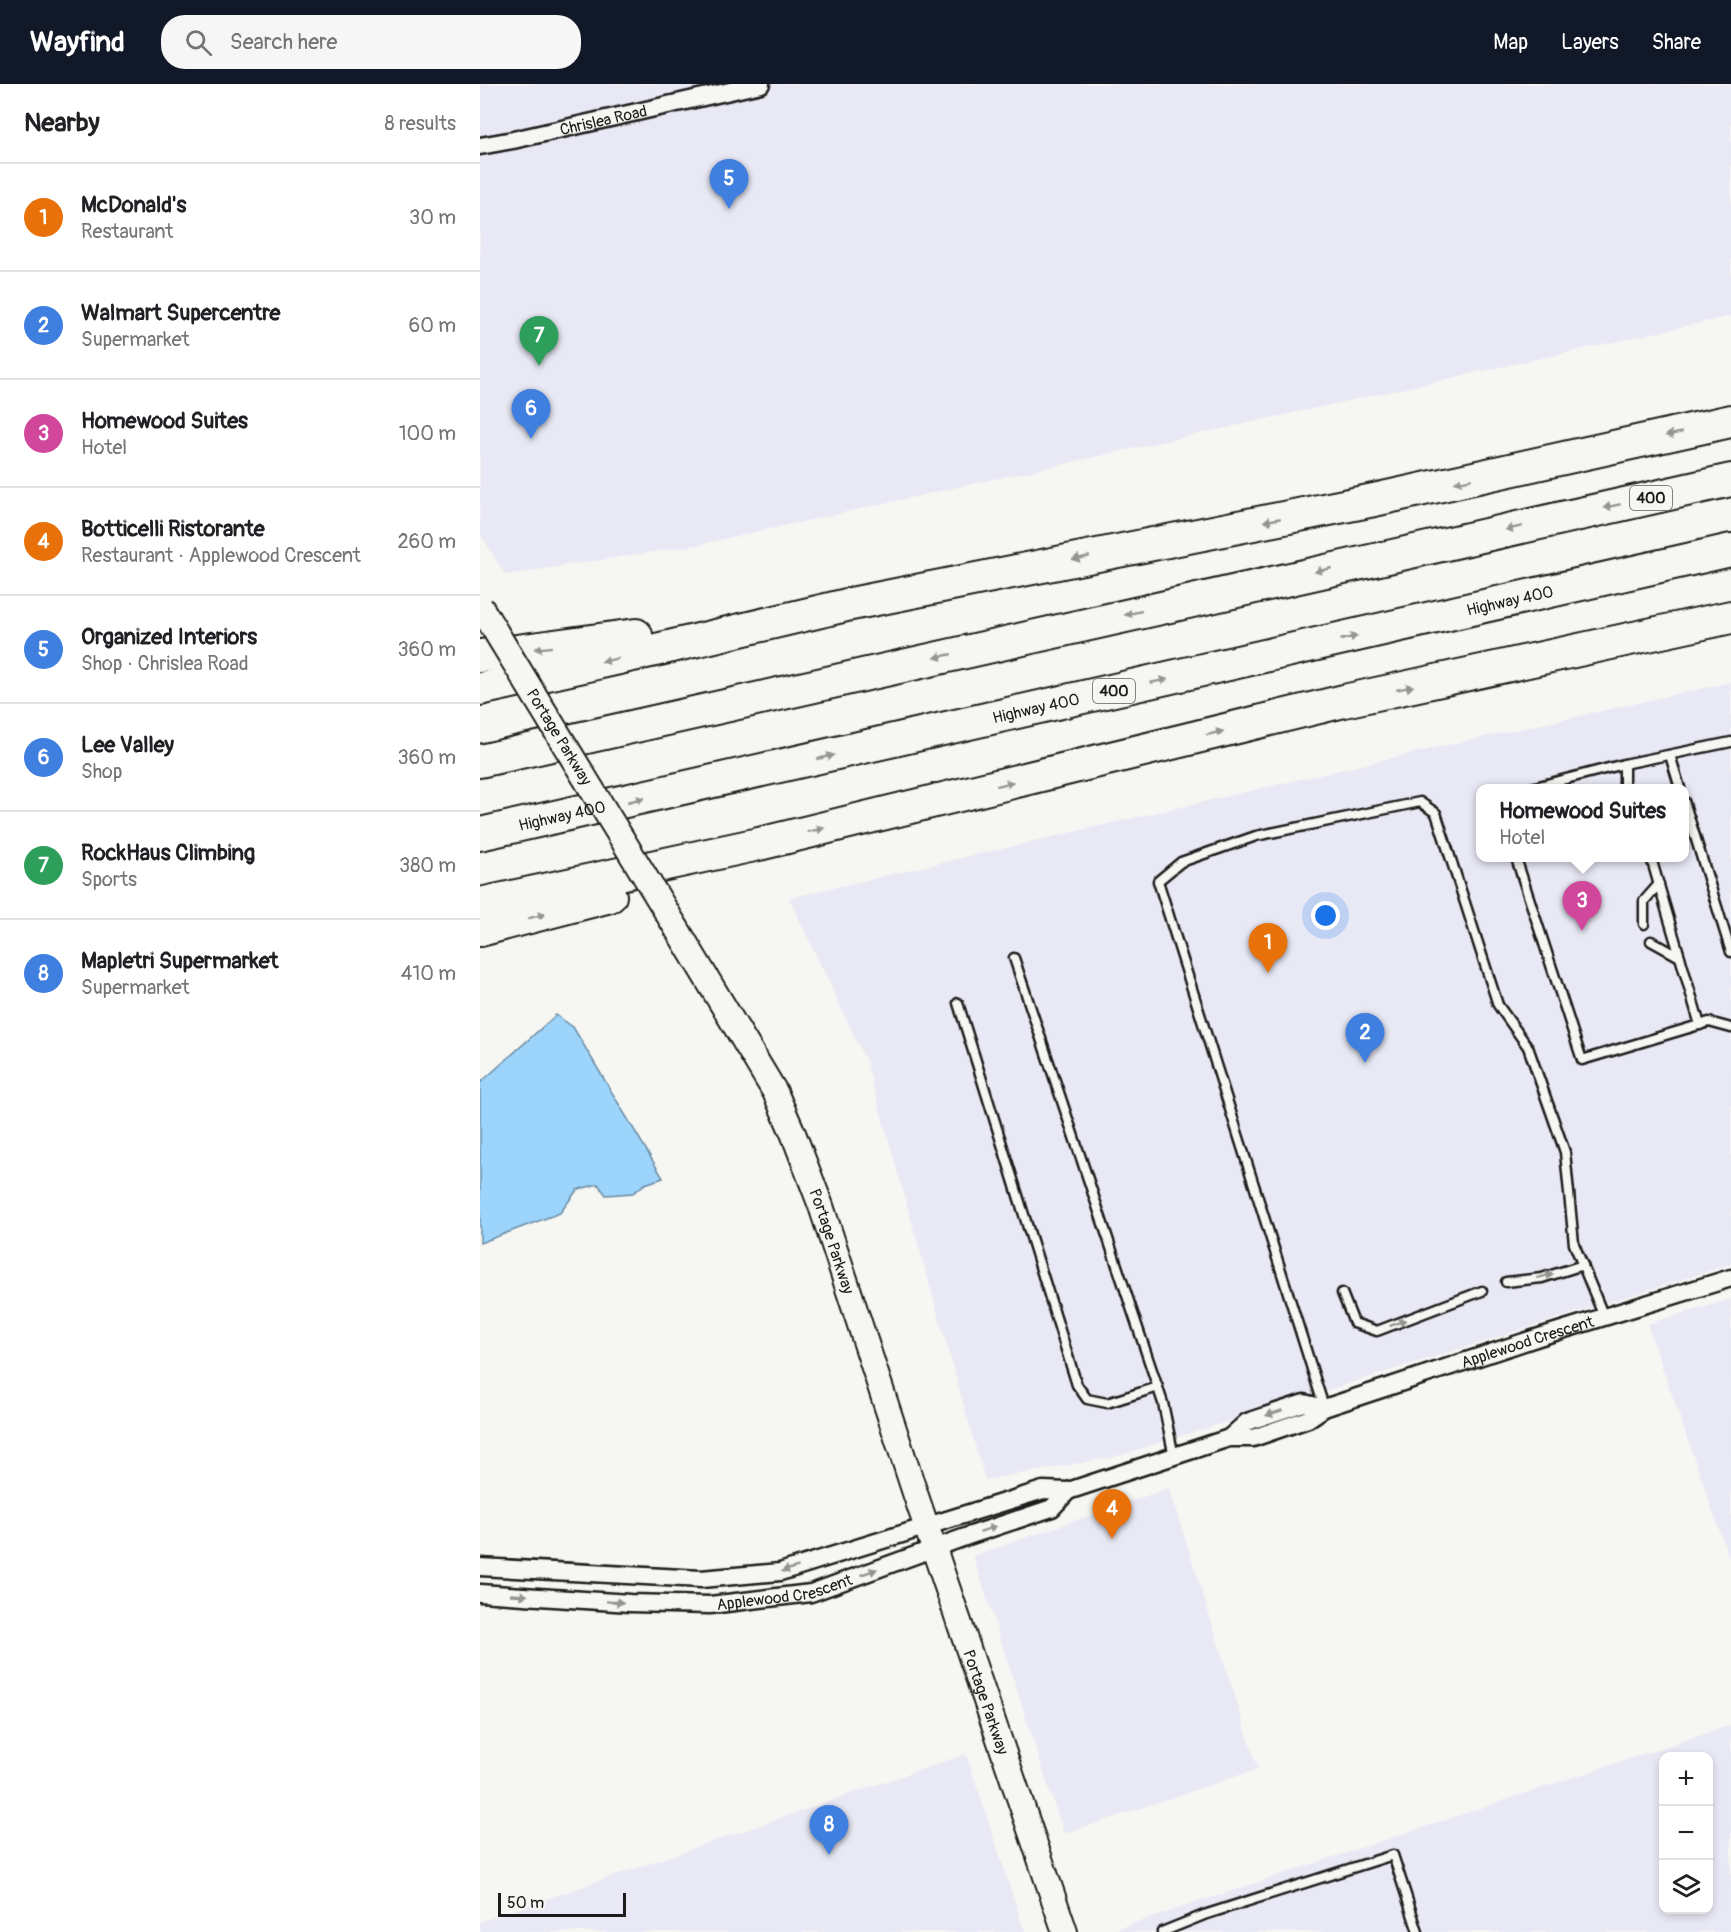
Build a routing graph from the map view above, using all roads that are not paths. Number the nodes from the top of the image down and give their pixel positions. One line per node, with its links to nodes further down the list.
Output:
1 (761, 84): 2 (street, Chrislea Road)
2 (480, 146)
3 (1731, 421): 6 (highway, one-way to 6)
4 (1731, 480): 13 (highway, 400, one-way to 13)
5 (1731, 550): 19 (highway, Highway 400 / 400, one-way to 5)
6 (851, 604): 9 (highway, one-way to 9); 10 (highway, one-way to 10)
7 (480, 606): 43 (street, Portage Parkway, bridge)
8 (1731, 617): 20 (highway, one-way to 8)
9 (480, 656)
10 (480, 689)
11 (1731, 742): 12 (lane)
12 (1670, 755): 14 (lane); 17 (lane)
13 (480, 761)
14 (1624, 764): 15 (lane); 16 (lane)
15 (1550, 784)
16 (1624, 784)
17 (1679, 784)
18 (1689, 817): 28 (lane)
19 (486, 834)
20 (759, 844): 24 (highway); 26 (highway, one-way to 20)
21 (1517, 862): 32 (lane)
22 (1652, 862): 23 (lane)
23 (1659, 884): 25 (lane); 29 (lane)
24 (480, 904)
25 (1644, 924)
26 (480, 930)
27 (1651, 941): 29 (lane)
28 (1731, 952)
29 (1680, 957): 32 (lane)
30 (1014, 958): 40 (lane)
31 (958, 1003): 40 (lane)
32 (1700, 1025): 33 (lane)
33 (1731, 1030)
34 (1583, 1265): 36 (lane, one-way to 34); 39 (lane); 41 (lane)
35 (1731, 1278): 39 (street, Applewood Crescent)
36 (1506, 1282)
37 (1482, 1291): 38 (lane, one-way to 37)
38 (1342, 1293)
39 (1604, 1317): 41 (street, Applewood Crescent)
40 (1158, 1387): 42 (lane)
41 (1324, 1408): 42 (street, Applewood Crescent)
42 (1174, 1457): 43 (street, Applewood Crescent)
43 (930, 1538): 44 (street, Applewood Crescent, one-way to 44); 45 (street, Applewood Crescent, one-way to 43); 46 (street, Portage Parkway)
44 (480, 1567)
45 (480, 1593)
46 (1065, 1932)
47 (1162, 1932): 48 (lane)
48 (1418, 1932)

